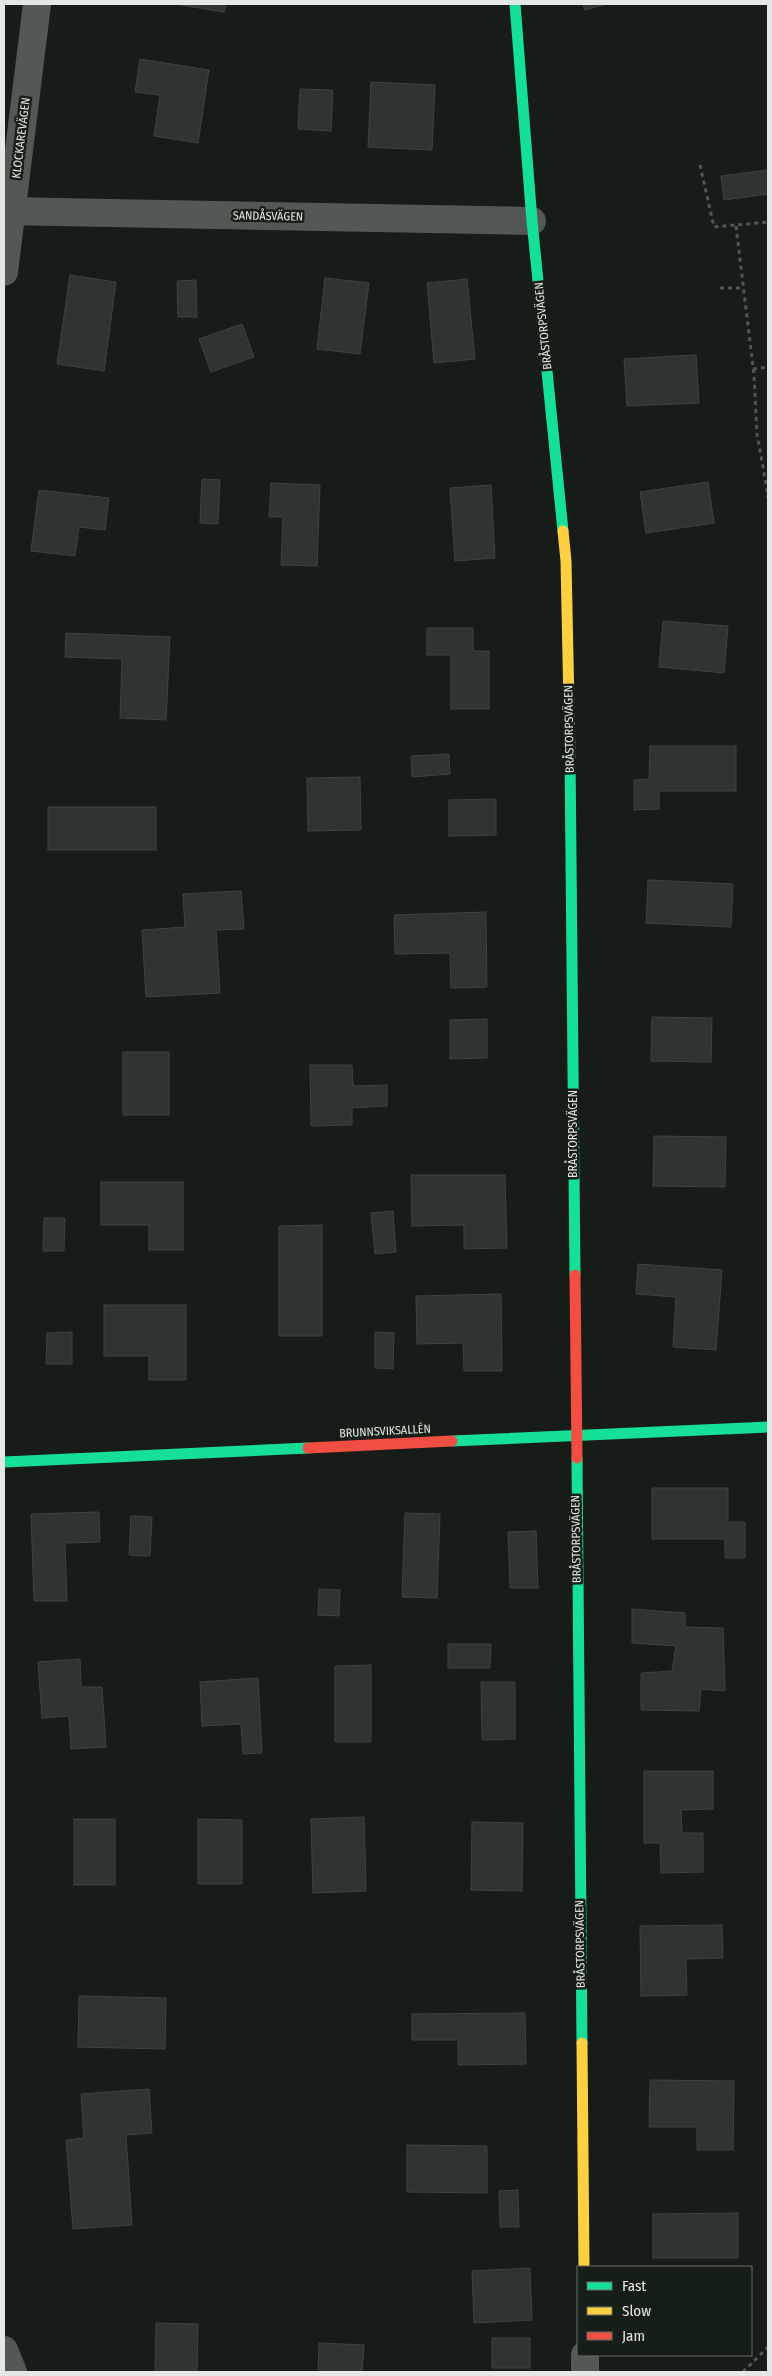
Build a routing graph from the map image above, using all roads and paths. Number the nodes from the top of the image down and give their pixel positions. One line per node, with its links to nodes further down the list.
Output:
1 (38, 4): 4 (street, KLOCKAREVÄGEN)
2 (515, 4): 5 (street, BRÅSTORPSVÄGEN)
3 (700, 165): 7 (path)
4 (8, 212): 5 (street, SANDÅSVÄGEN); 8 (street, KLOCKAREVÄGEN)
5 (532, 221): 16 (street, BRÅSTORPSVÄGEN)
6 (768, 222): 7 (path)
7 (736, 226): 10 (path)
8 (4, 272)
9 (720, 288): 10 (path)
10 (743, 288): 12 (path)
11 (768, 367): 12 (path)
12 (753, 369): 13 (path)
13 (768, 495): 14 (path)
14 (768, 504)
15 (768, 1426): 16 (street, BRUNNSVIKSALLÉN)
16 (575, 1436): 17 (street, BRUNNSVIKSALLÉN); 18 (street, BRÅSTORPSVÄGEN)
17 (4, 1462)
18 (584, 2266)
19 (768, 2347): 24 (path)
20 (4, 2350): 22 (street)
21 (585, 2356): 23 (street)
22 (13, 2372)
23 (585, 2372)
24 (743, 2372)

